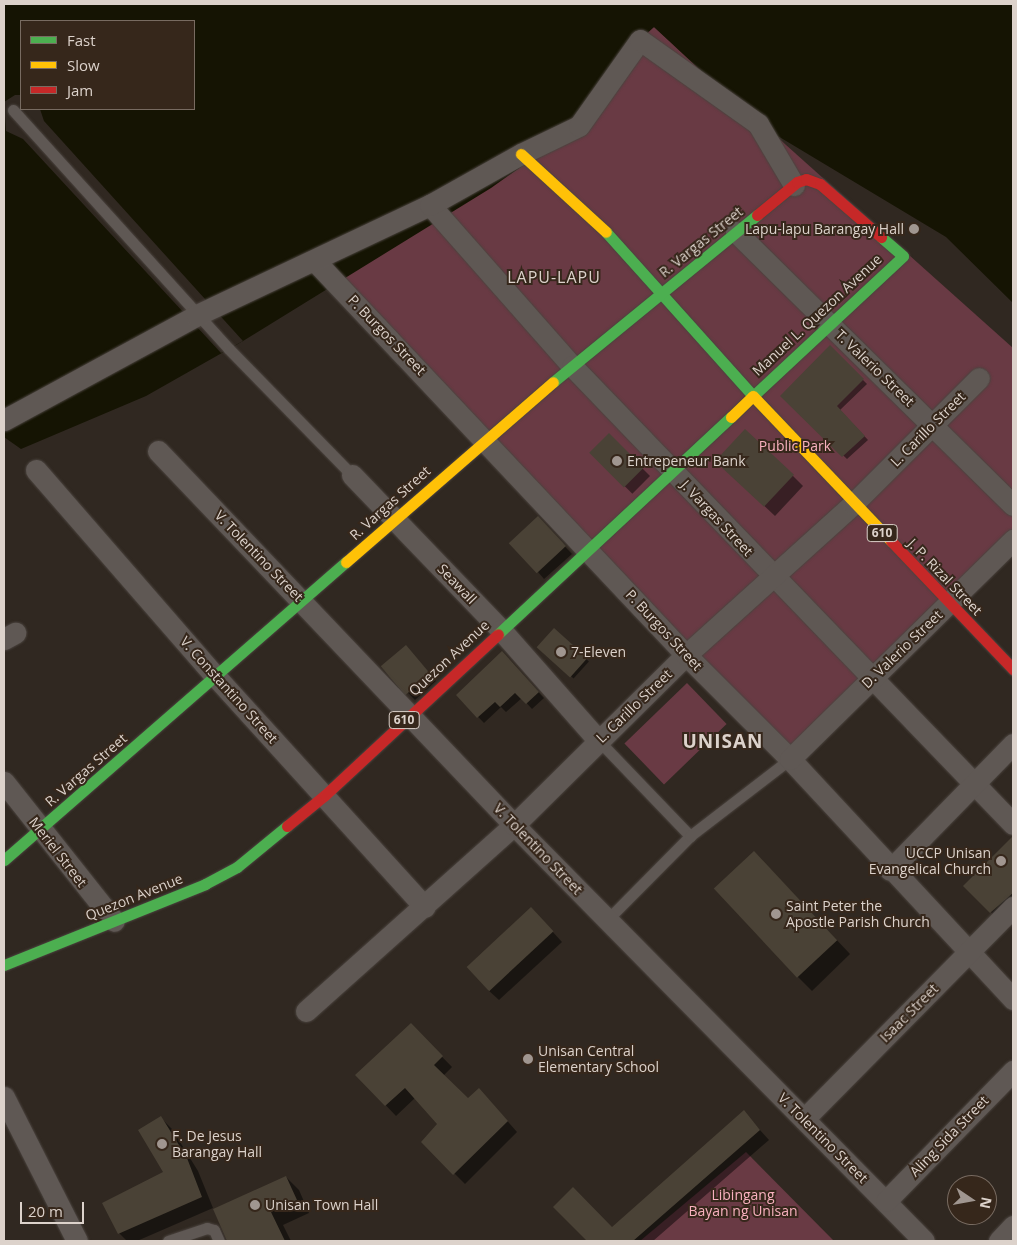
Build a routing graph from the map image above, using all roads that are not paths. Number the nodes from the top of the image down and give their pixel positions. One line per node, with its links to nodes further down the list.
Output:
1 (13, 110): 8 (lane)
2 (520, 154): 3 (street); 4 (street); 7 (street, J. P. Rizal Street)
3 (800, 182): 5 (street, R. Vargas Street); 9 (street, Manuel L. Quezon Avenue)
4 (430, 206): 6 (street); 10 (street, J. Vargas Street)
5 (736, 232): 7 (street, R. Vargas Street); 9 (street, T. Valerio Street)
6 (315, 261): 8 (street); 15 (street, P. Burgos Street)
7 (662, 293): 10 (street, R. Vargas Street); 12 (street, J. P. Rizal Street)
8 (198, 315): 13 (street); 19 (lane)
9 (829, 324): 12 (street, Manuel L. Quezon Avenue); 14 (street, T. Valerio Street)
10 (572, 366): 15 (street, R. Vargas Street); 18 (street, J. Vargas Street)
11 (979, 378): 14 (street, L. Carillo Street)
12 (753, 396): 18 (street, Quezon Avenue / 610); 20 (street, J. P. Rizal Street / 610)
13 (4, 420)
14 (933, 424): 20 (street, L. Carillo Street); 21 (street, T. Valerio Street)
15 (485, 438): 22 (street, R. Vargas Street); 24 (street, P. Burgos Street)
16 (158, 451): 26 (street, V. Tolentino Street)
17 (36, 470): 31 (street, V. Constantino Street)
18 (674, 471): 24 (street, Quezon Avenue / 610); 25 (street, J. Vargas Street)
19 (352, 475): 22 (street, Seawall)
20 (853, 504): 25 (street, L. Carillo Street); 27 (street, J. P. Rizal Street / 610)
21 (1013, 505)
22 (394, 519): 26 (street, R. Vargas Street); 28 (street, Seawall)
23 (1013, 540): 27 (street, D. Valerio Street)
24 (590, 549): 28 (street, Quezon Avenue / 610); 29 (street, P. Burgos Street)
25 (771, 576): 29 (street, L. Carillo Street); 32 (street, J. Vargas Street)
26 (304, 602): 31 (street, R. Vargas Street); 33 (street, V. Tolentino Street)
27 (950, 603): 30 (street, J. P. Rizal Street / 610); 32 (street, D. Valerio Street)
28 (501, 630): 33 (street, Quezon Avenue / 610); 34 (street, Seawall)
29 (686, 655): 34 (street, L. Carillo Street); 36 (street, P. Burgos Street)
30 (1013, 669)
31 (217, 678): 39 (street, V. Constantino Street); 42 (street, R. Vargas Street)
32 (871, 678): 36 (street, D. Valerio Street); 38 (street, J. Vargas Street)
33 (409, 715): 39 (street, Quezon Avenue / 610); 41 (street, V. Tolentino Street)
34 (599, 741): 41 (street, L. Carillo Street); 43 (lane)
35 (1013, 744): 38 (street)
36 (790, 759): 43 (lane); 45 (street, P. Burgos Street)
37 (4, 782): 42 (street, Meriel Street)
38 (972, 782): 40 (street, J. Vargas Street); 45 (street)
39 (325, 795): 46 (street, V. Constantino Street); 49 (street, Quezon Avenue / 610)
40 (1013, 824)
41 (514, 825): 46 (street, L. Carillo Street); 48 (street, V. Tolentino Street)
42 (40, 829): 44 (street, R. Vargas Street); 49 (street, Meriel Street)
43 (690, 836): 48 (lane)
44 (4, 860)
45 (890, 870): 50 (street, P. Burgos Street)
46 (425, 907): 53 (street, L. Carillo Street)
47 (1013, 907): 50 (street, Isaac Street)
48 (607, 920): 56 (street, V. Tolentino Street)
49 (114, 921): 51 (street, Quezon Avenue / 610)
50 (968, 954): 52 (street, P. Burgos Street); 56 (street, Isaac Street)
51 (4, 965)
52 (1013, 999)
53 (306, 1011)
54 (1013, 1071): 57 (street, Aling Sida Street)
55 (5, 1103): 59 (street)
56 (804, 1119): 57 (street, V. Tolentino Street)
57 (886, 1201): 62 (street, V. Tolentino Street)
58 (1013, 1226): 63 (street)
59 (77, 1241)
60 (168, 1241): 61 (lane)
61 (219, 1241)
62 (924, 1241)
63 (999, 1241)

